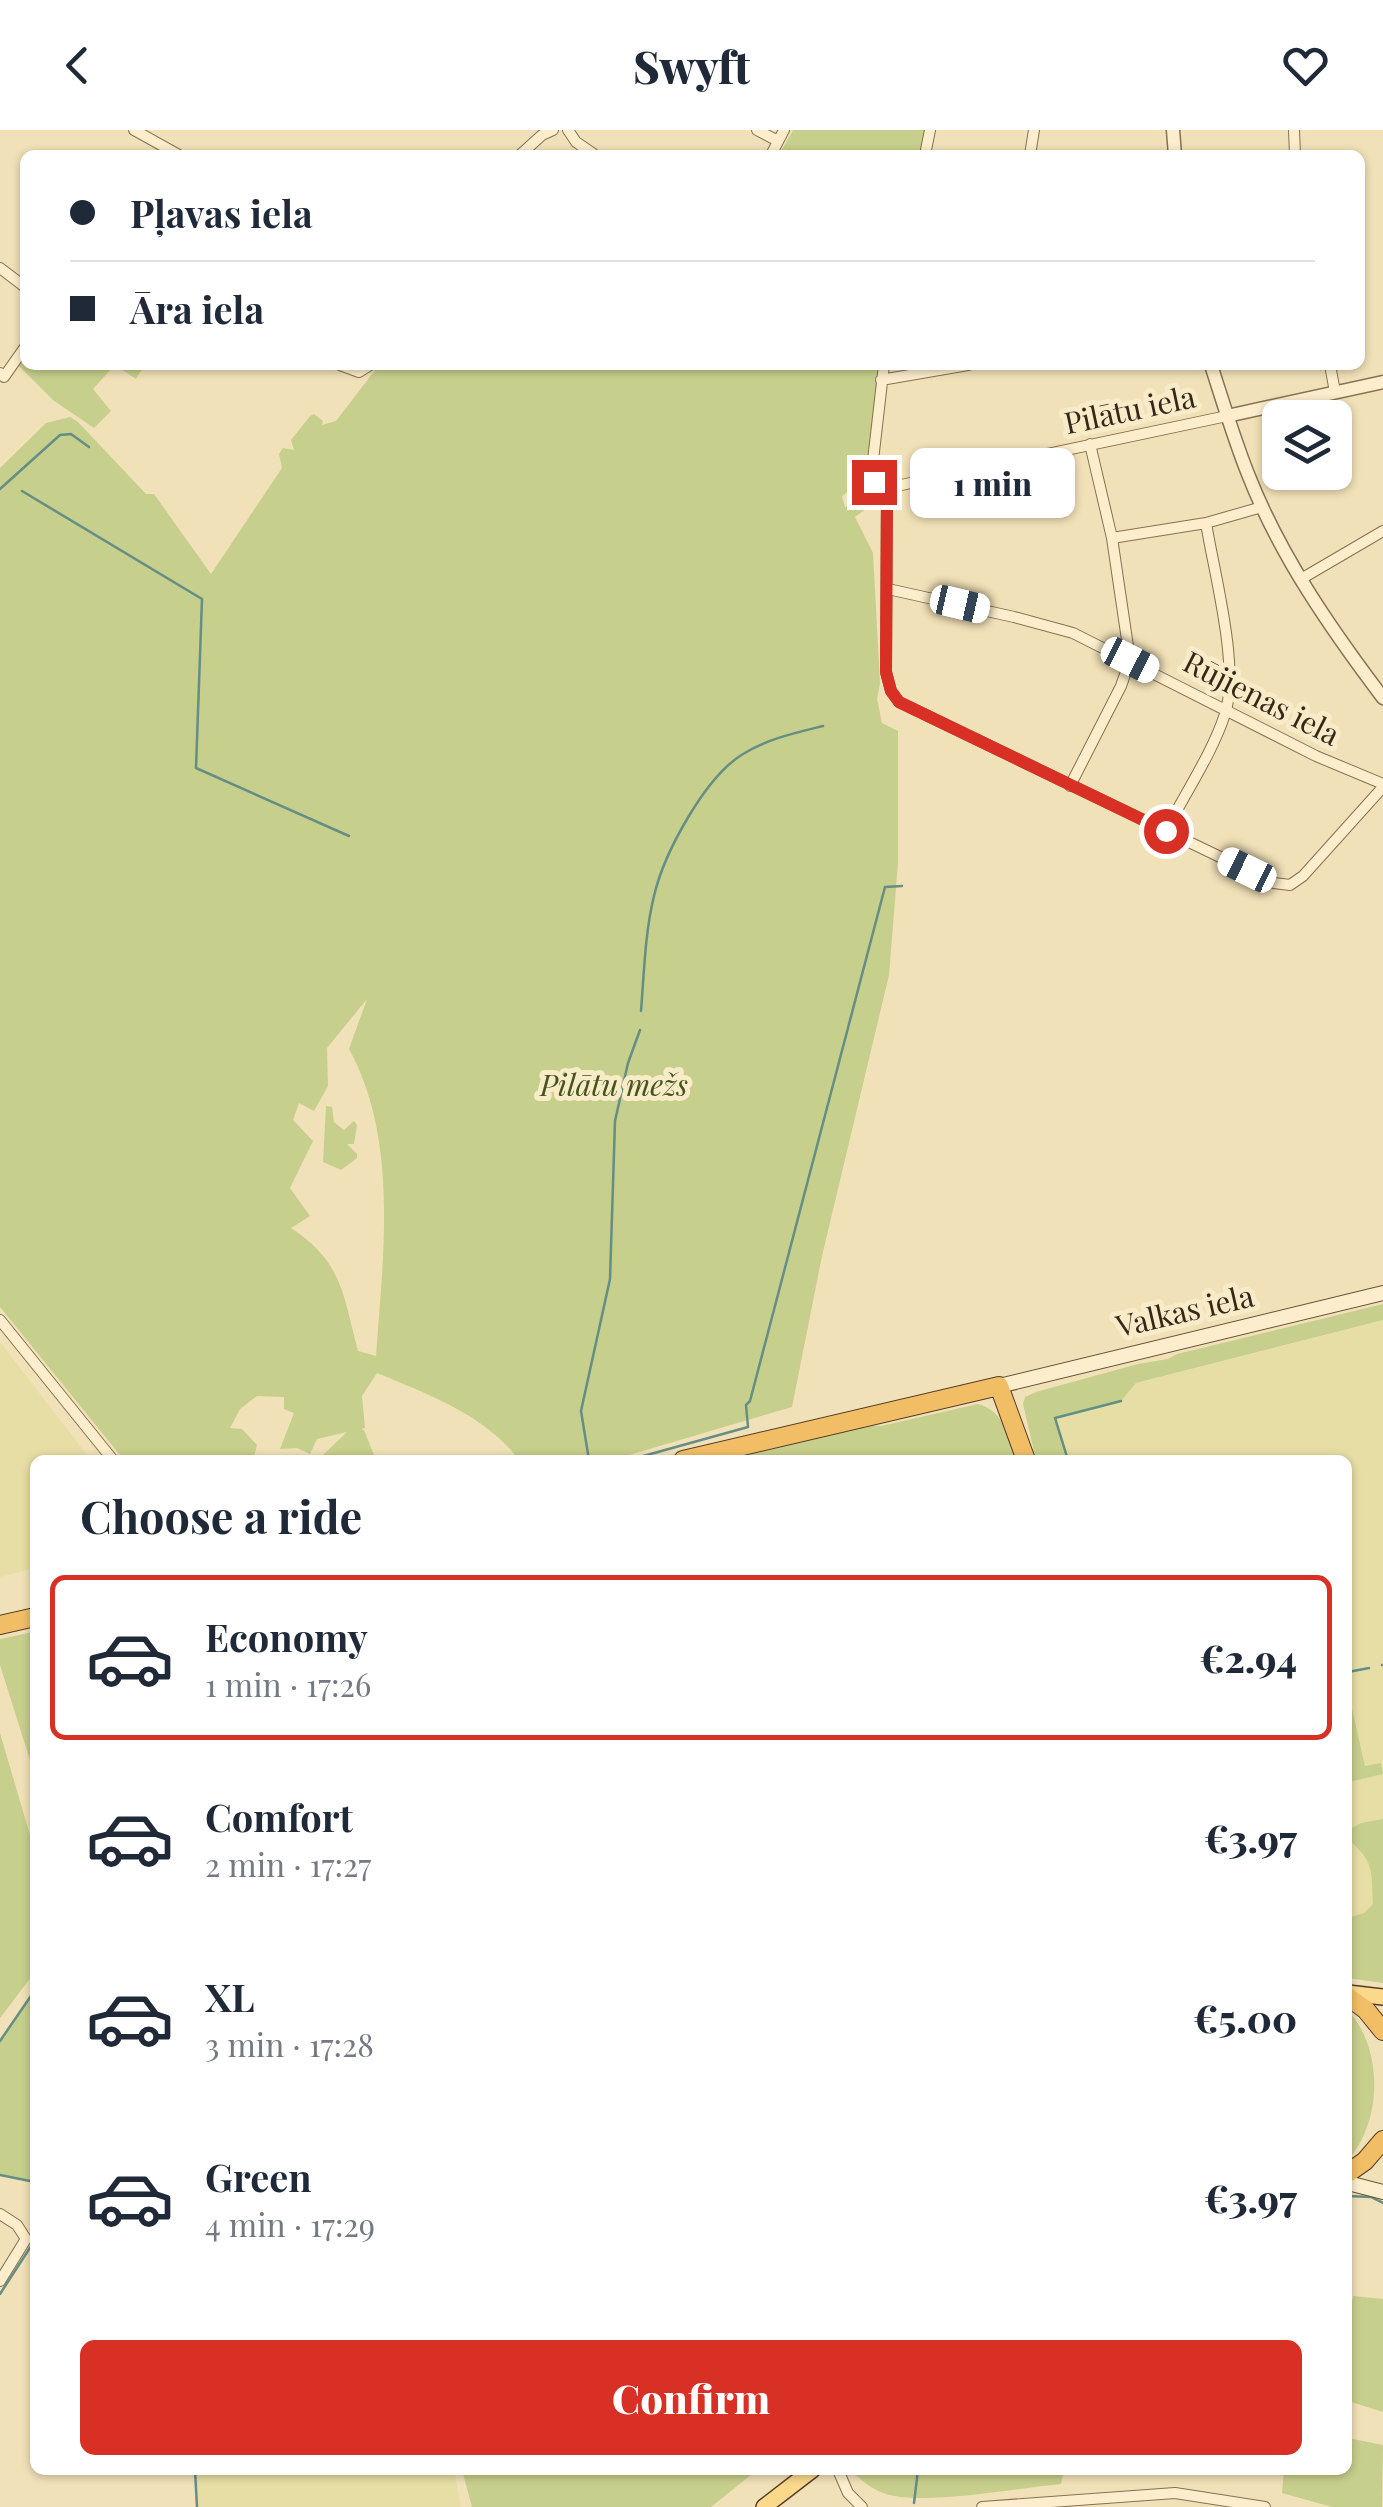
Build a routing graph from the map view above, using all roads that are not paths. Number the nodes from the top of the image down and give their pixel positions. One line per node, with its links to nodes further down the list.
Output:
1 (134, 130): 7 (street)
2 (553, 130): 8 (street)
3 (568, 130): 9 (street)
4 (757, 130): 6 (street)
5 (784, 130): 6 (street)
6 (778, 141): 10 (street)
7 (166, 150)
8 (526, 150)
9 (588, 150)
10 (773, 150)
11 (20, 355): 16 (street)
12 (883, 370): 17 (street)
13 (939, 370): 17 (street)
14 (1213, 370): 20 (street)
15 (1331, 370): 19 (street)
16 (0, 373)
17 (881, 380): 22 (street)
18 (1383, 382): 19 (street, Pilātu iela)
19 (1335, 392): 20 (street, Pilātu iela)
20 (1227, 416): 21 (street, Pilātu iela); 23 (street)
21 (1090, 444): 22 (street, Pilātu iela); 26 (street)
22 (887, 488): 28 (street)
23 (1262, 507): 24 (street); 27 (street)
24 (1206, 523): 26 (street); 31 (street)
25 (1383, 531): 27 (street)
26 (1112, 538): 29 (street)
27 (1301, 579): 30 (street)
28 (888, 590): 29 (street, Rūjienas iela); 33 (street)
29 (1130, 660): 31 (street, Rūjienas iela); 33 (street)
30 (1383, 698)
31 (1226, 710): 32 (street, Rūjienas iela); 34 (street)
32 (1383, 785): 34 (street)
33 (1070, 786): 34 (street)
34 (1166, 831)
35 (1383, 1293): 37 (main road, Valkas iela)
36 (0, 1320): 38 (street)
37 (999, 1386): 39 (highway); 40 (highway)
38 (108, 1455)
39 (704, 1455)
40 (1024, 1455)
41 (30, 1618): 42 (highway)
42 (0, 1626)
43 (1352, 1995): 44 (main road)
44 (1383, 1997)
45 (1352, 1998): 46 (highway)
46 (1383, 2031)
47 (1383, 2140): 48 (highway)
48 (1352, 2170)
49 (1352, 2184): 50 (main road)
50 (1383, 2192)
51 (0, 2214): 52 (street)
52 (0, 2281)
53 (806, 2475): 56 (main road)
54 (840, 2475): 57 (street)
55 (1098, 2503): 58 (street); 59 (street)
56 (764, 2507)
57 (862, 2507)
58 (982, 2507)
59 (1265, 2507)

